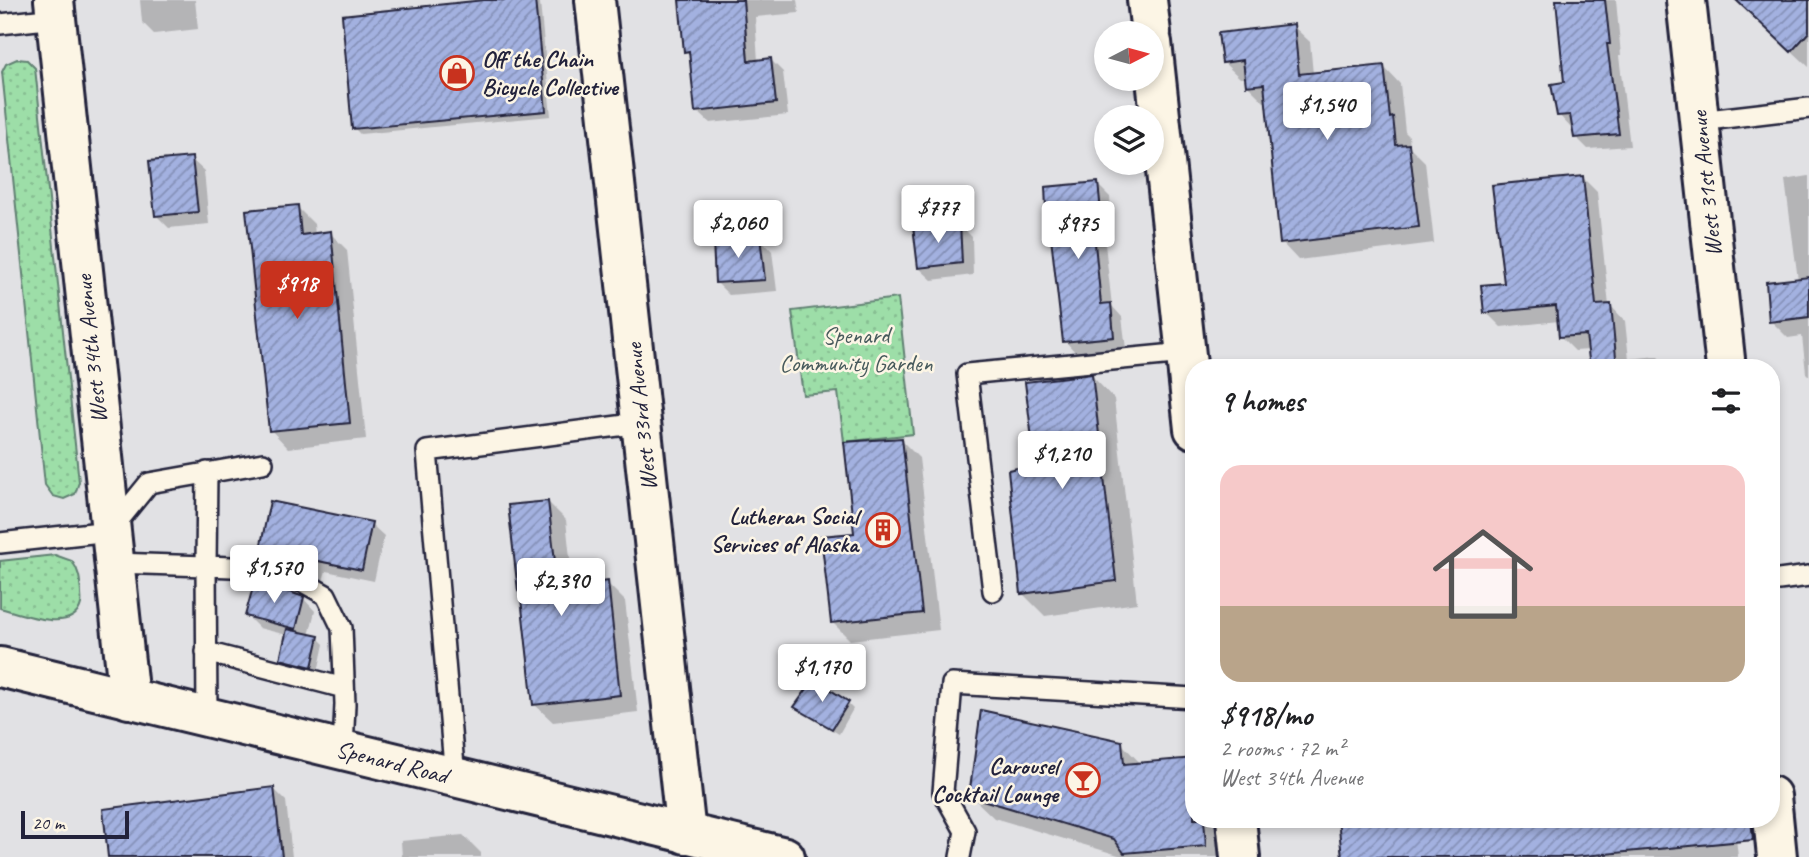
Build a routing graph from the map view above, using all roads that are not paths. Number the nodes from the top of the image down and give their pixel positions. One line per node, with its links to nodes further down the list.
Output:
1 (595, 0): 13 (street, West 33rd Avenue)
2 (1147, 0): 5 (street)
3 (1686, 0): 9 (street, West 31st Avenue)
4 (55, 9): 6 (lane); 17 (street, West 34th Avenue)
5 (1150, 21)
6 (0, 24)
7 (1157, 91): 10 (street)
8 (1809, 108): 9 (lane)
9 (1699, 121): 12 (street, West 31st Avenue)
10 (1185, 353): 11 (street); 21 (lane)
11 (1186, 359)
12 (1725, 359)
13 (641, 423): 29 (lane); 32 (street, West 33rd Avenue)
14 (263, 463): 15 (lane)
15 (207, 472): 17 (lane); 18 (lane)
16 (0, 543): 17 (lane)
17 (112, 547): 18 (lane); 26 (street, West 34th Avenue)
18 (206, 566): 22 (lane); 24 (lane)
19 (1809, 576): 20 (lane)
20 (1780, 579)
21 (993, 591)
22 (206, 652): 24 (lane); 27 (lane)
23 (0, 667): 26 (street, Spenard Road)
24 (344, 688): 28 (lane)
25 (1185, 697): 34 (lane)
26 (129, 699): 27 (street, Spenard Road)
27 (207, 718): 28 (street, Spenard Road)
28 (343, 750): 29 (street, Spenard Road)
29 (456, 778): 32 (street, Spenard Road)
30 (1237, 828): 35 (street)
31 (1774, 828): 36 (street)
32 (686, 834): 33 (street, Spenard Road)
33 (785, 857)
34 (960, 857)
35 (1240, 857)
36 (1777, 857)

